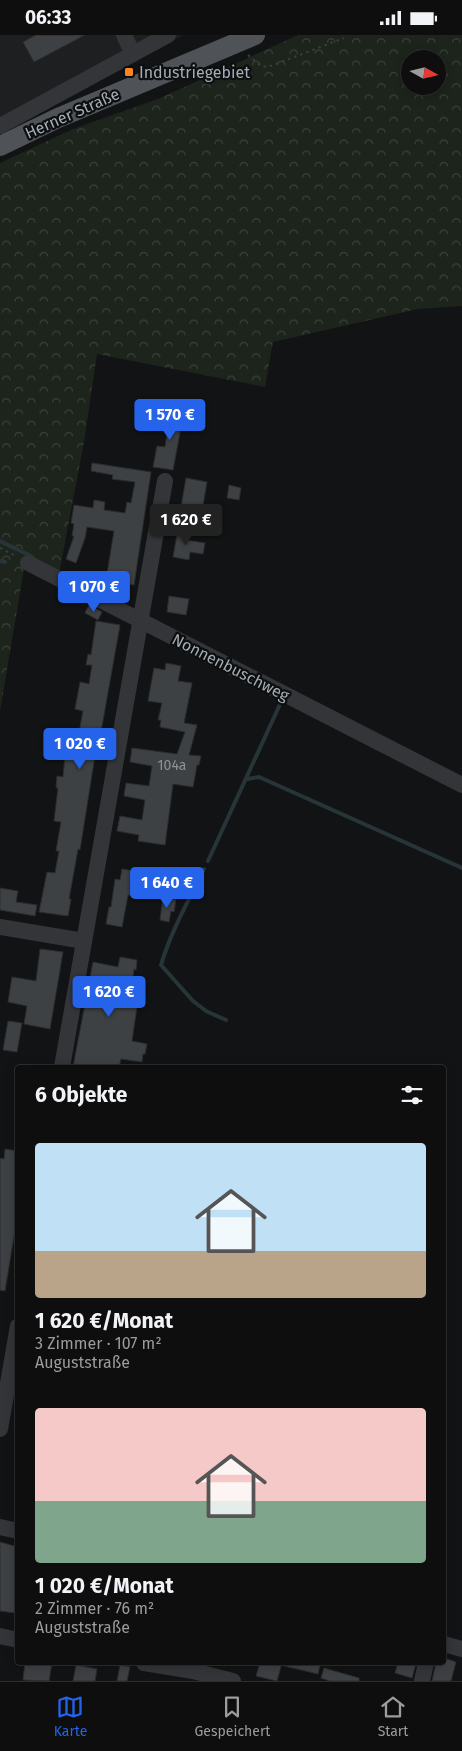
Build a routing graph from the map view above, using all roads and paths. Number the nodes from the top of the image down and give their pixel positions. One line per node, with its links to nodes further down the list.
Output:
1 (124, 35): 6 (street)
2 (168, 35): 6 (street)
3 (254, 35): 5 (main road, Herner Straße)
4 (344, 38): 5 (path)
5 (233, 39): 8 (main road, Herner Straße)
6 (134, 54): 7 (street)
7 (0, 125)
8 (0, 147)
9 (165, 481): 12 (street)
10 (0, 549): 11 (path)
11 (28, 563): 12 (street, Nonnenbuschweg)
12 (141, 621): 13 (street, Nonnenbuschweg); 15 (street)
13 (462, 785)
14 (0, 927): 15 (street)
15 (84, 941): 16 (street)
16 (62, 1065)
17 (15, 1354): 18 (street)
18 (11, 1399): 19 (street)
19 (0, 1429)
20 (0, 1527): 21 (street)
21 (15, 1530)
22 (0, 1636): 23 (street)
23 (15, 1638)
24 (446, 1645): 25 (street)
25 (462, 1649)
26 (169, 1665): 28 (street)
27 (426, 1665): 30 (street)
28 (194, 1667): 29 (street)
29 (233, 1681)
30 (422, 1681)

